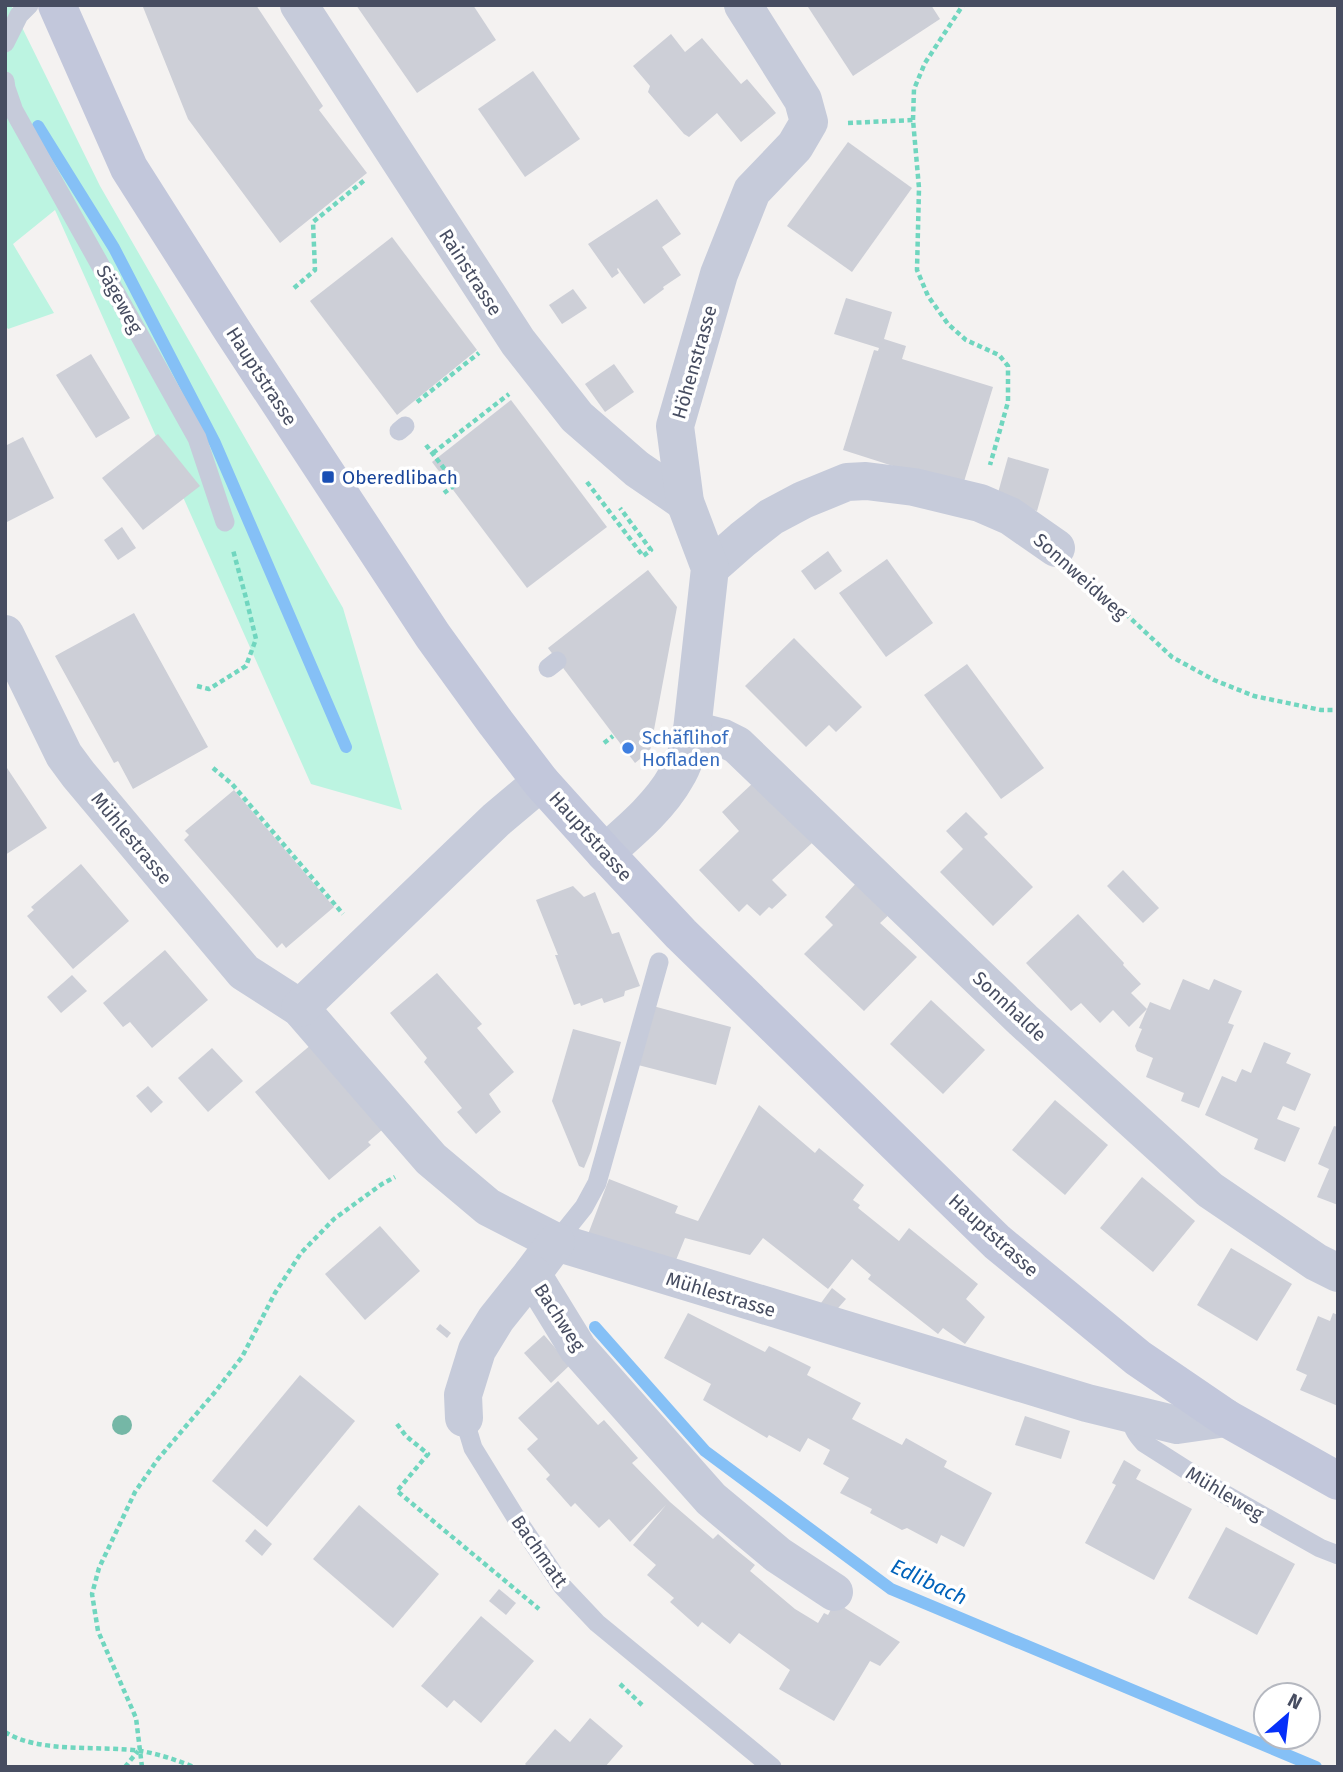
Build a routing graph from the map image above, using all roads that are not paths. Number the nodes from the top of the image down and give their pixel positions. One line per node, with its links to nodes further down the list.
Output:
1 (29, 5): 5 (lane)
2 (57, 5): 13 (street, Hauptstrasse)
3 (299, 5): 7 (street, Rainstrasse)
4 (743, 5): 7 (street, Höhenstrasse)
5 (5, 43)
6 (5, 81): 8 (lane, Sägeweg)
7 (685, 502): 10 (street, Höhenstrasse)
8 (225, 522)
9 (1056, 548): 10 (street, Sonnweidweg)
10 (710, 568): 12 (street, Höhenstrasse)
11 (5, 634): 16 (street, Mühlestrasse)
12 (692, 730): 14 (street, Höhenstrasse); 18 (street, Sonnhalde)
13 (541, 782): 14 (street, Hauptstrasse); 16 (street)
14 (605, 853): 22 (street, Hauptstrasse)
15 (659, 962): 17 (lane, Bachweg)
16 (300, 1008): 17 (street, Mühlestrasse)
17 (556, 1242): 19 (street, Bachweg); 20 (street, Mühlestrasse)
18 (1338, 1273)
19 (532, 1274): 21 (street, Bachmatt); 25 (street, Bachweg)
20 (1132, 1413): 22 (street, Mühlestrasse); 24 (lane, Mühleweg)
21 (464, 1418): 26 (lane, Bachmatt)
22 (1226, 1418): 23 (street, Hauptstrasse)
23 (1338, 1481)
24 (1338, 1555)
25 (834, 1592)
26 (772, 1767)

